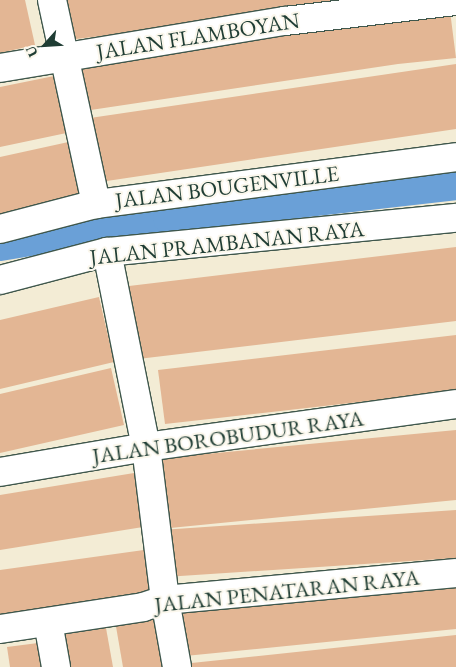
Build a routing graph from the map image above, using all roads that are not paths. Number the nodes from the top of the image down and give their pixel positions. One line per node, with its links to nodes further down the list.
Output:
1 (52, 0): 3 (street)
2 (456, 1): 3 (street, JALAN FLAMBOYAN)
3 (64, 57): 4 (street, JALAN FLAMBOYAN); 6 (street)
4 (0, 68)
5 (456, 157): 6 (street, JALAN BOUGENVILLE)
6 (96, 204): 8 (street, JALAN BOUGENVILLE)
7 (456, 218): 9 (street, JALAN PRAMBANAN RAYA)
8 (0, 229)
9 (107, 252): 10 (street, JALAN PRAMBANAN RAYA); 12 (street)
10 (0, 280)
11 (456, 404): 12 (street, JALAN BOROBUDUR RAYA)
12 (146, 447): 13 (street, JALAN BOROBUDUR RAYA); 15 (street)
13 (0, 472)
14 (456, 572): 15 (street, JALAN PENATARAN RAYA)
15 (165, 600): 16 (street, JALAN PENATARAN RAYA); 19 (street)
16 (48, 622): 17 (street, JALAN PENATARAN RAYA); 18 (street)
17 (0, 629)
18 (56, 667)
19 (177, 667)

